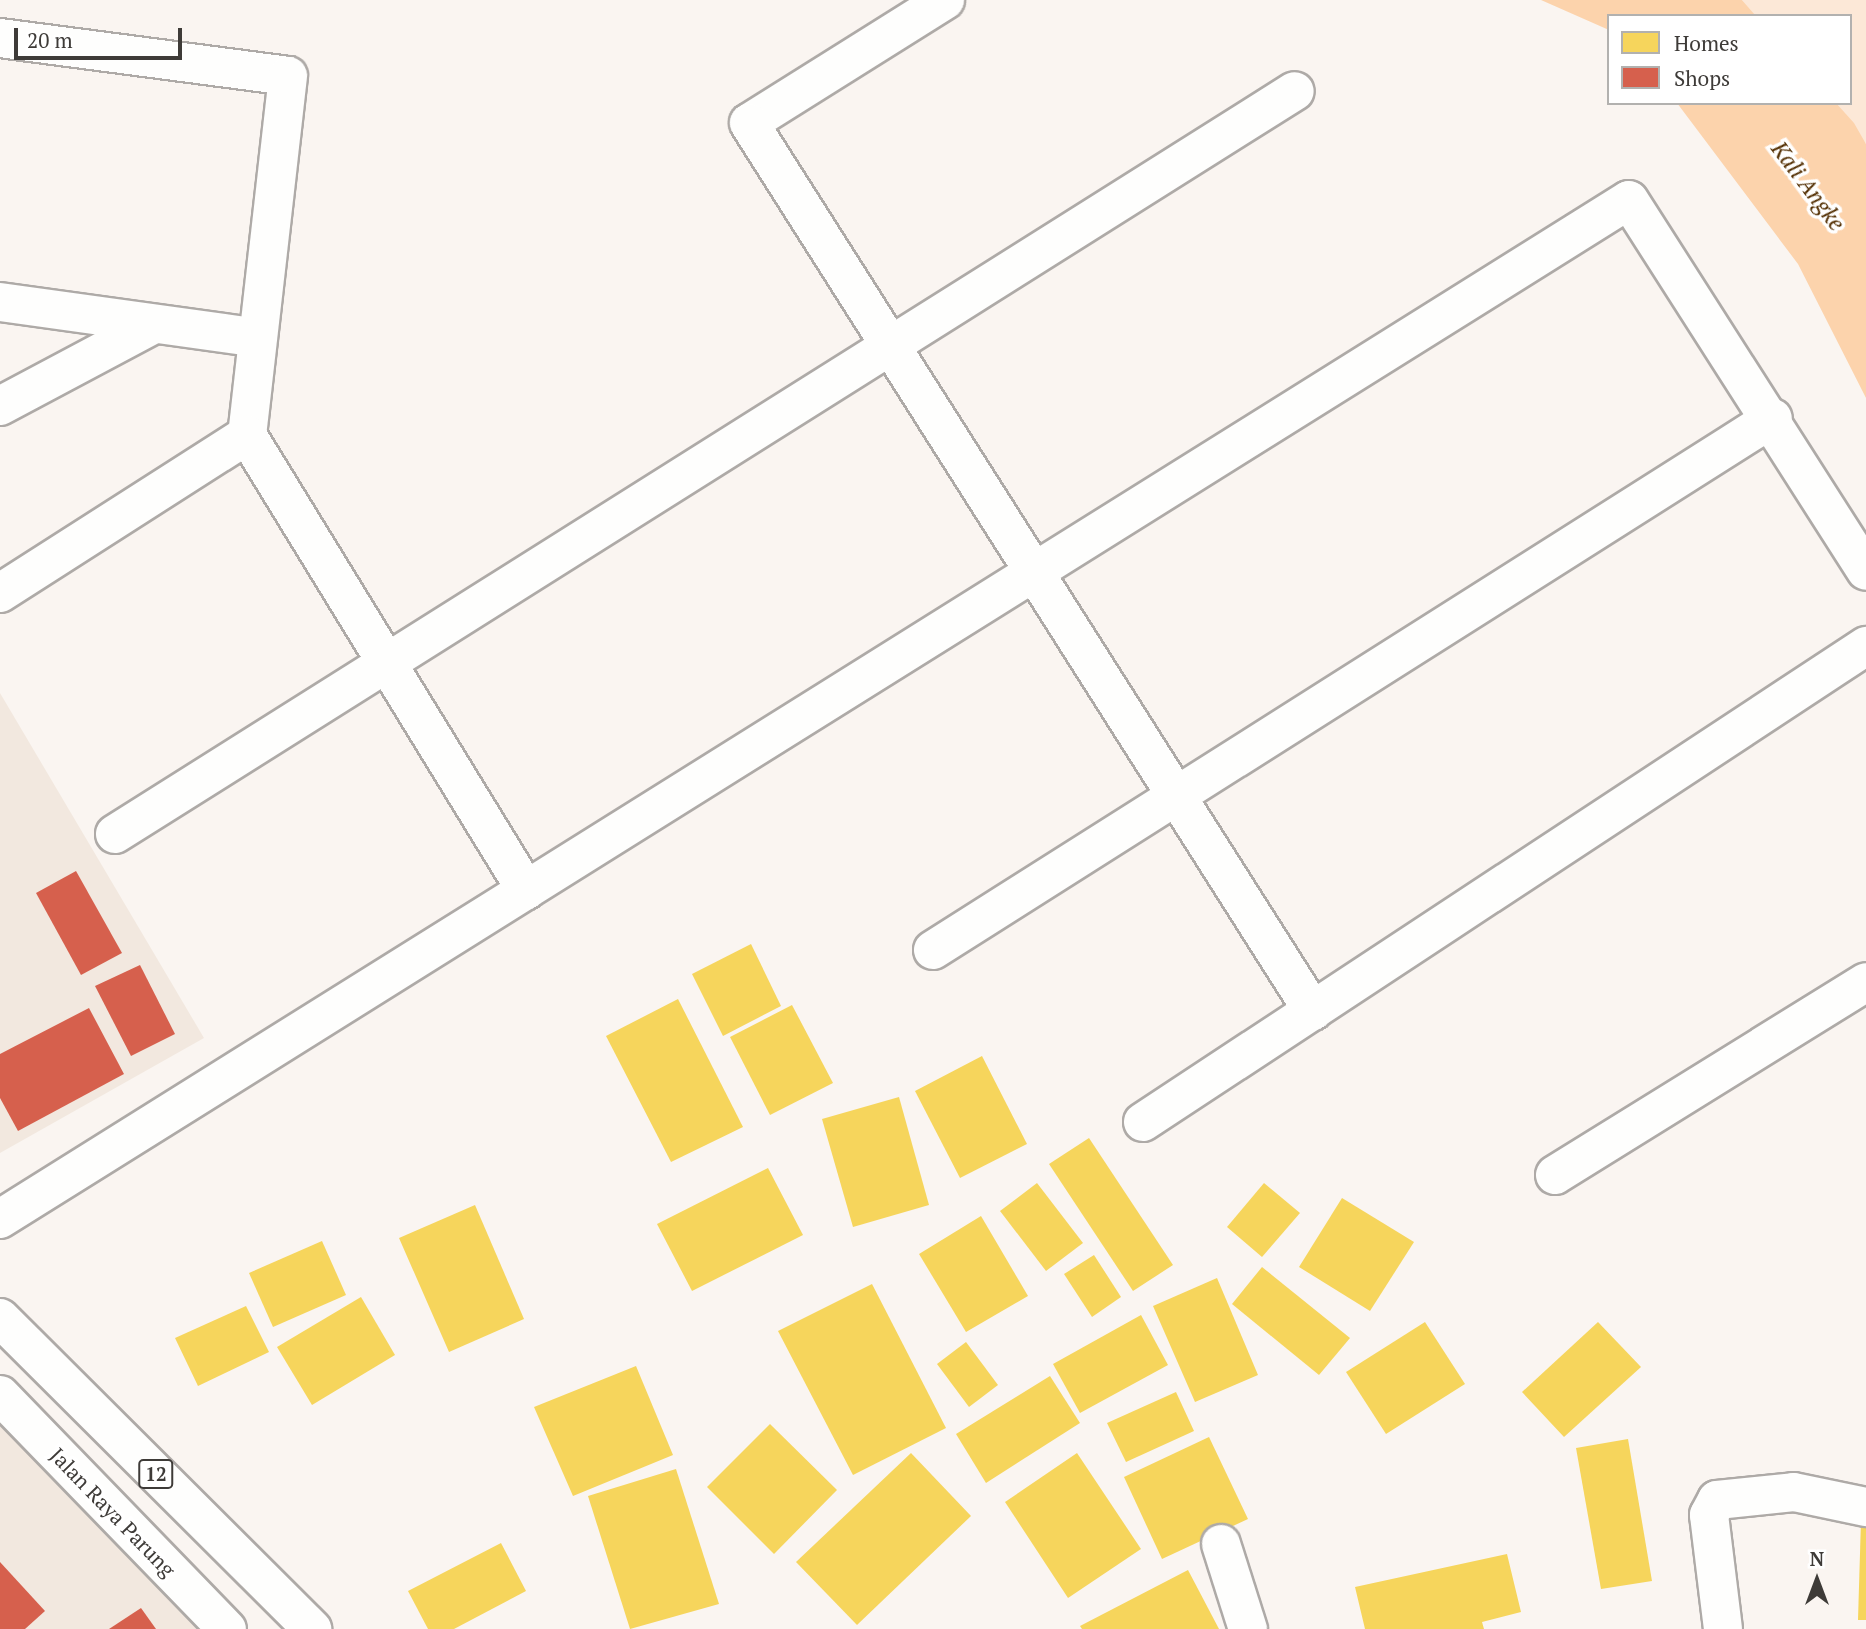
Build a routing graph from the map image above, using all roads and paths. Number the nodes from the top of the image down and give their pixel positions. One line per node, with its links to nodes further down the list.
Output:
1 (945, 0): 7 (main road)
2 (0, 38): 6 (main road)
3 (1295, 91): 7 (main road)
4 (0, 302): 5 (main road)
5 (154, 324): 6 (main road); 8 (main road)
6 (258, 338): 10 (main road)
7 (889, 345): 12 (main road); 15 (main road)
8 (0, 406)
9 (1773, 418): 11 (main road); 12 (main road); 16 (main road)
10 (247, 435): 13 (main road); 15 (main road)
11 (1866, 571)
12 (1034, 573): 16 (main road); 18 (main road)
13 (0, 593)
14 (1866, 646): 21 (main road)
15 (386, 663): 17 (main road); 18 (main road)
16 (1175, 796): 19 (main road); 21 (main road)
17 (115, 834)
18 (526, 890): 24 (main road)
19 (933, 950)
20 (1866, 982): 23 (main road)
21 (1312, 1012): 22 (main road)
22 (1143, 1122)
23 (1555, 1175)
24 (0, 1219)
25 (0, 1318): 30 (main road, 12)
26 (0, 1395): 29 (main road, Jalan Raya Parung)
27 (1866, 1507): 32 (main road)
28 (1221, 1544): 31 (main road)
29 (227, 1629)
30 (312, 1629)
31 (1248, 1629)
32 (1723, 1629)

